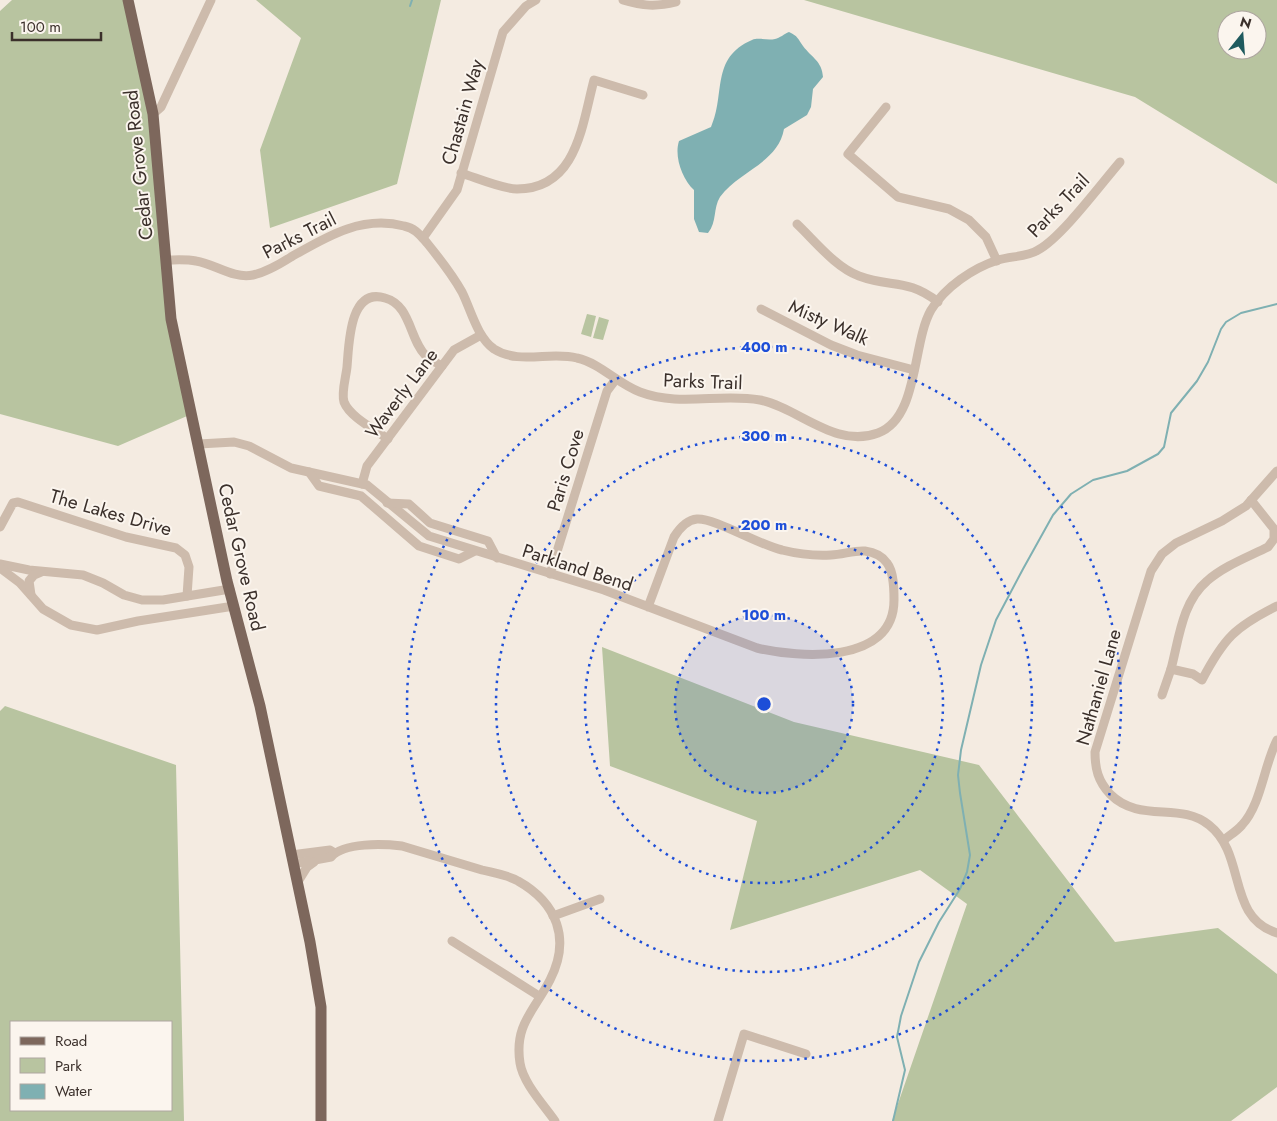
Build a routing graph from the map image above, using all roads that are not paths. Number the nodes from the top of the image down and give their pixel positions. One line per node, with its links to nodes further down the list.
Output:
1 (128, 0): 8 (main road, Cedar Grove Road)
2 (210, 0): 8 (street)
3 (536, 0): 10 (street, Chastain Way)
4 (623, 0): 5 (street)
5 (676, 2)
6 (643, 94): 10 (street)
7 (886, 107): 14 (street)
8 (153, 114): 13 (main road, Cedar Grove Road)
9 (1120, 162): 14 (street, Parks Trail)
10 (462, 173): 12 (street, Chastain Way)
11 (797, 224): 15 (street)
12 (423, 238): 13 (street, Parks Trail); 17 (street, Parks Trail)
13 (166, 260): 22 (main road, Cedar Grove Road)
14 (997, 261): 15 (street, Parks Trail)
15 (938, 302): 19 (street, Parks Trail)
16 (761, 309): 19 (street, Misty Walk)
17 (482, 335): 18 (street, Waverly Lane); 20 (street, Parks Trail)
18 (442, 366): 21 (street, Waverly Lane); 21 (street)
19 (914, 370): 20 (street, Parks Trail)
20 (616, 379): 33 (street, Paris Cove)
21 (388, 439): 25 (street, Waverly Lane)
22 (200, 444): 24 (street, Parkland Bend); 34 (main road, Cedar Grove Road)
23 (1277, 471): 26 (street, Nathaniel Lane)
24 (309, 472): 25 (street, Parkland Bend); 29 (street, Parkland Bend)
25 (362, 484): 27 (street, Parkland Bend)
26 (1250, 500): 40 (street); 44 (street, Nathaniel Lane)
27 (387, 503): 29 (street, Parkland Bend); 30 (street, Parkland Bend)
28 (0, 527): 36 (street, The Lakes Drive)
29 (475, 551): 30 (street, Parkland Bend)
30 (497, 558): 33 (street, Parkland Bend)
31 (0, 566): 32 (street); 35 (street)
32 (44, 571): 35 (street); 36 (street)
33 (550, 574): 39 (street, Parkland Bend)
34 (230, 589): 36 (street); 37 (main road, Cedar Grove Road)
35 (31, 596): 37 (street)
36 (187, 596)
37 (234, 606): 43 (main road, Cedar Grove Road)
38 (1277, 606): 40 (street)
39 (648, 607): 39 (street, Parkland Bend)
40 (1171, 669): 41 (street)
41 (1162, 694)
42 (1277, 740): 44 (street)
43 (288, 837): 45 (street); 46 (main road, Cedar Grove Road)
44 (1224, 840): 50 (street, Nathaniel Lane)
45 (317, 856): 46 (street); 47 (street); 49 (street)
46 (292, 859): 47 (main road, Cedar Grove Road)
47 (297, 883): 54 (main road, Cedar Grove Road)
48 (600, 899): 49 (street)
49 (553, 916): 52 (street)
50 (1277, 933)
51 (452, 941): 52 (street)
52 (539, 996): 55 (street)
53 (806, 1054): 56 (street)
54 (321, 1121)
55 (555, 1121)
56 (718, 1121)

